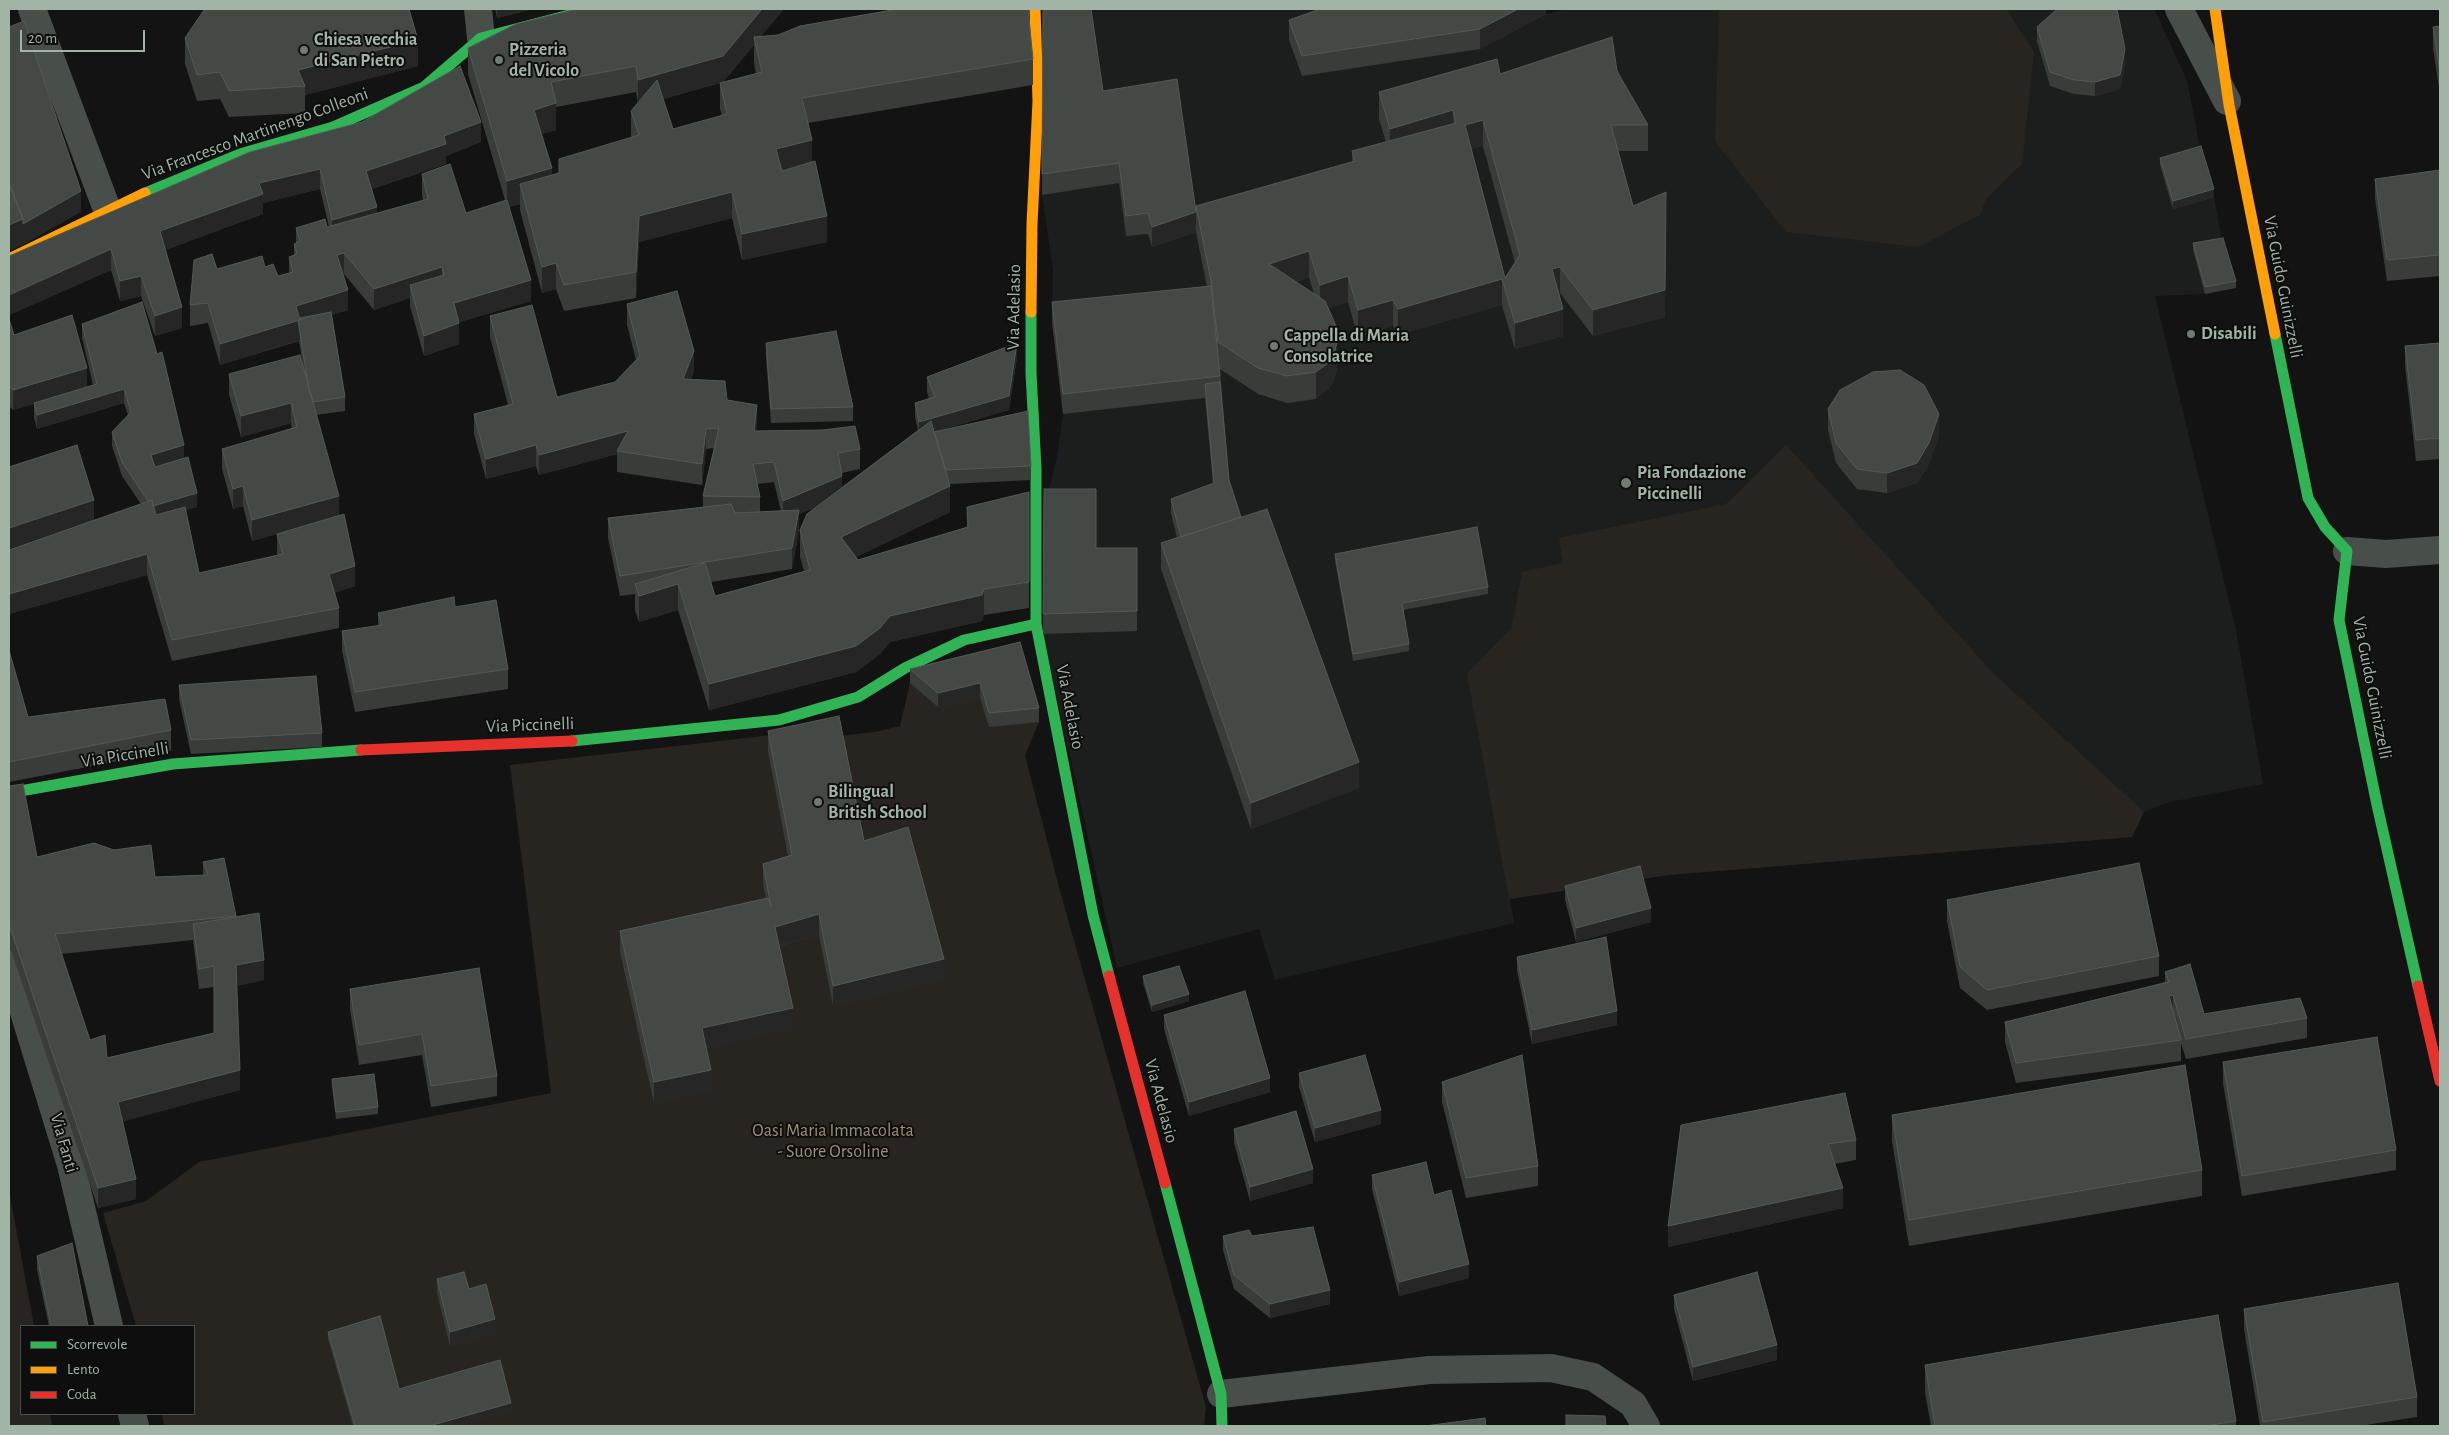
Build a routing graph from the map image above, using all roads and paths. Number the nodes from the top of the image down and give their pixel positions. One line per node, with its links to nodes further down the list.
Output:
1 (32, 9): 9 (street)
2 (478, 9): 7 (street)
3 (592, 9): 7 (street, Via Francesco Martinengo Colleoni)
4 (1035, 9): 13 (street, Via Adelasio)
5 (2180, 9): 8 (street)
6 (2215, 9): 8 (street, Via Guido Guinizzelli)
7 (481, 38): 9 (street, Via Francesco Martinengo Colleoni)
8 (2229, 105): 12 (street, Via Guido Guinizzelli)
9 (108, 212): 10 (street, Via Francesco Martinengo Colleoni)
10 (9, 259)
11 (2440, 550): 12 (street)
12 (2347, 551): 16 (street, Via Guido Guinizzelli)
13 (1036, 624): 14 (street, Via Piccinelli); 18 (street, Via Adelasio)
14 (9, 793)
15 (9, 963): 17 (street, Via Fanti)
16 (2440, 1081)
17 (110, 1325)
18 (1221, 1394): 19 (street, Via Adelasio); 20 (street)
19 (1222, 1426)
20 (1646, 1426)

